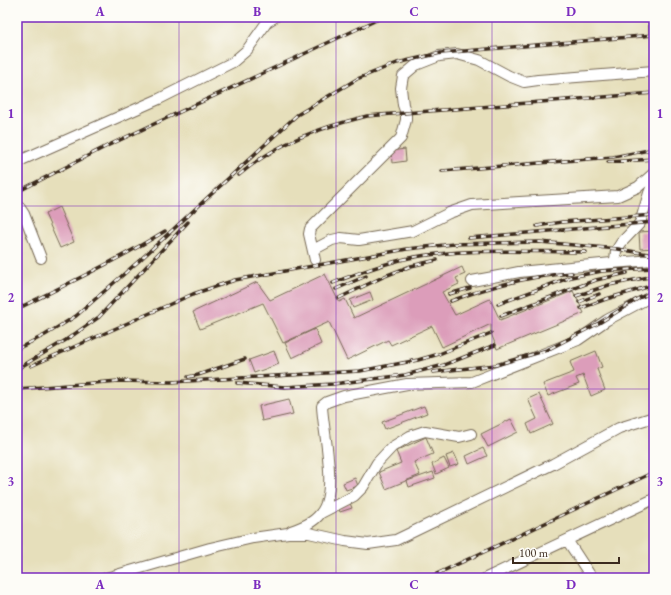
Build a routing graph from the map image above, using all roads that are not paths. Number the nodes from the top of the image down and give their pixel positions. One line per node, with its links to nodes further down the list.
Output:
1 (275, 17): 3 (street)
2 (654, 71): 4 (street)
3 (17, 162)
4 (654, 173)
5 (654, 181): 9 (street)
6 (17, 206): 7 (street)
7 (41, 258)
8 (654, 260): 9 (street)
9 (612, 263): 10 (street)
10 (472, 281)
11 (654, 295): 15 (street)
12 (654, 417): 16 (street)
13 (471, 434): 15 (street)
14 (654, 499): 17 (street)
15 (321, 513): 16 (street)
16 (288, 533): 18 (street)
17 (567, 540): 19 (street); 20 (street)
18 (106, 578)
19 (486, 578)
20 (592, 578)

